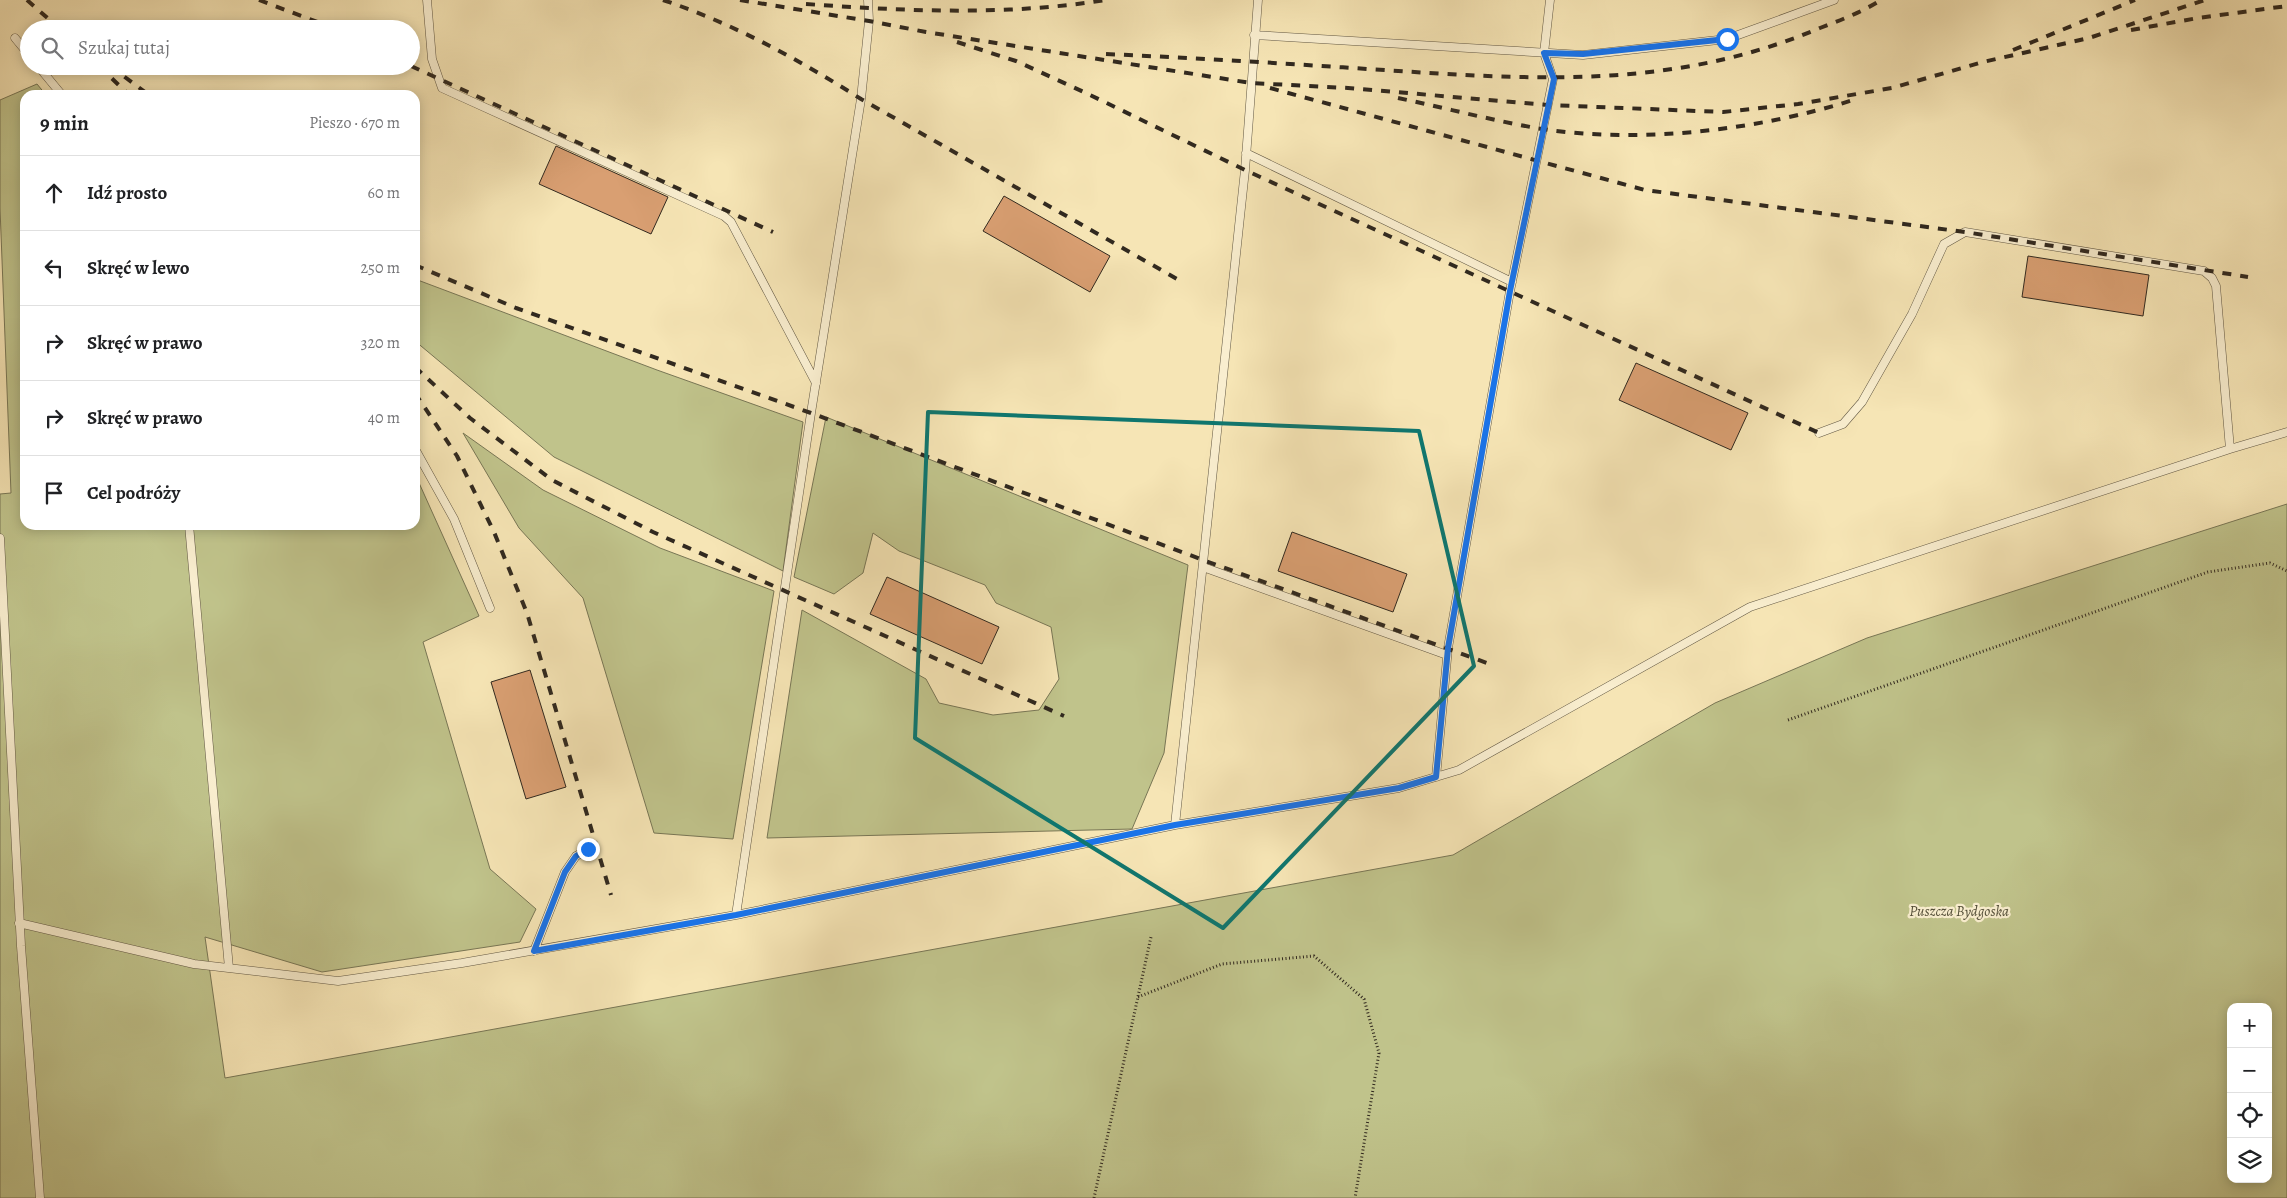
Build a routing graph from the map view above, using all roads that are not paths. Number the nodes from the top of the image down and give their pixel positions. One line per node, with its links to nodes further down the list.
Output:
1 (427, 0): 14 (lane)
2 (868, 0): 14 (lane)
3 (1258, 0): 6 (lane)
4 (1550, 0): 9 (lane)
5 (1834, 0): 9 (lane)
6 (1254, 35): 9 (lane); 12 (lane)
7 (15, 38): 8 (lane)
8 (20, 44)
9 (1544, 53): 13 (lane)
10 (45, 75): 11 (lane)
11 (58, 90)
12 (1246, 153): 13 (lane); 21 (lane)
13 (1512, 282): 23 (lane)
14 (816, 383): 27 (lane)
15 (2287, 432): 17 (lane)
16 (1819, 433): 17 (lane)
17 (2230, 449): 24 (lane)
18 (420, 458): 22 (lane)
19 (189, 530): 30 (lane)
20 (0, 538): 28 (lane)
21 (1203, 566): 23 (lane); 25 (lane)
22 (490, 608)
23 (1447, 655): 24 (lane)
24 (1436, 777): 25 (lane)
25 (1175, 825): 27 (lane)
26 (588, 849): 29 (lane)
27 (736, 915): 29 (lane)
28 (19, 923): 30 (lane); 31 (lane)
29 (534, 951): 30 (lane)
30 (229, 968)
31 (40, 1198)

